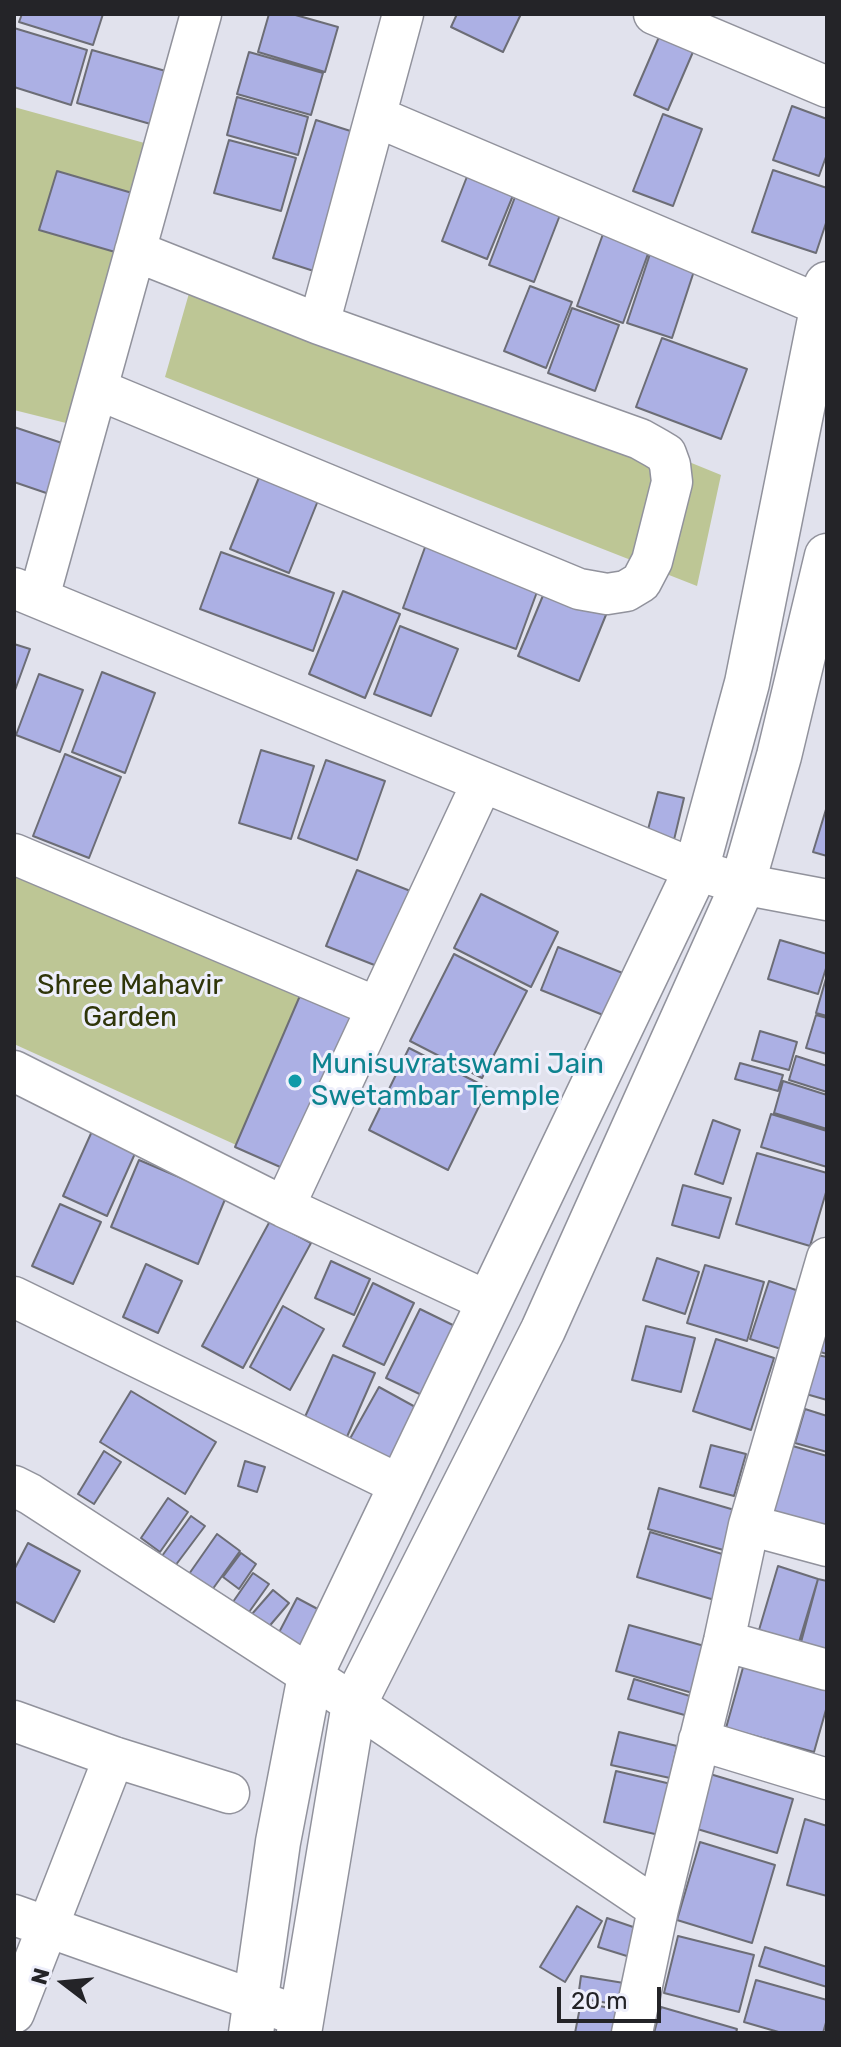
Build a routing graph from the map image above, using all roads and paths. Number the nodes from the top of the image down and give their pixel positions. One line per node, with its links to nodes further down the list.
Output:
1 (201, 14): 6 (street)
2 (403, 14): 5 (street)
3 (654, 14): 4 (street)
4 (827, 87)
5 (377, 117): 7 (street); 8 (street)
6 (135, 251): 8 (street); 9 (street)
7 (826, 299): 14 (main road)
8 (319, 324): 9 (street)
9 (97, 389): 11 (street)
10 (827, 556): 15 (main road)
11 (27, 592): 12 (street)
12 (482, 783): 14 (street); 17 (street)
13 (14, 854): 17 (street)
14 (696, 870): 15 (street); 22 (main road)
15 (742, 884): 16 (street); 23 (main road)
16 (827, 900)
17 (376, 1007): 19 (street)
18 (14, 1071): 19 (street)
19 (284, 1207): 22 (street)
20 (827, 1258): 26 (street)
21 (14, 1297): 24 (street)
22 (489, 1302): 23 (main road); 24 (main road)
23 (543, 1330): 31 (main road)
24 (400, 1485): 30 (main road)
25 (14, 1486): 30 (street)
26 (749, 1525): 27 (street); 28 (street)
27 (827, 1546)
28 (724, 1641): 29 (street); 33 (street)
29 (827, 1670)
30 (310, 1676): 31 (street); 40 (main road)
31 (354, 1704): 37 (street); 41 (main road)
32 (14, 1721): 34 (street)
33 (699, 1740): 35 (street); 37 (street)
34 (114, 1757): 36 (street); 38 (street)
35 (827, 1779)
36 (229, 1793)
37 (658, 1909): 42 (street)
38 (30, 1921): 39 (street); 40 (street)
39 (14, 2013)
40 (253, 2018): 41 (street)
41 (300, 2025)
42 (632, 2033)

